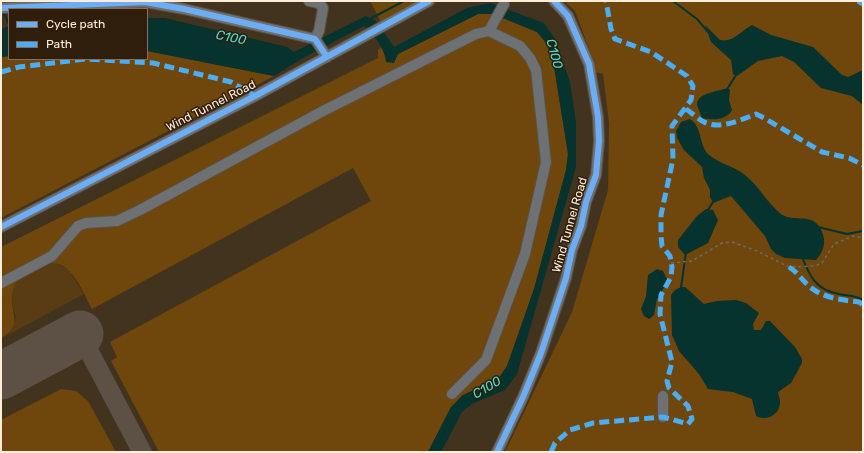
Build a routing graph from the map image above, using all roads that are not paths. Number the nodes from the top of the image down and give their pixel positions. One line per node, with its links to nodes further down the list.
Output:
1 (309, 1): 7 (street)
2 (429, 1): 8 (street, Wind Tunnel Road)
3 (554, 1): 14 (street, Wind Tunnel Road)
4 (504, 4): 6 (street)
5 (2, 8): 7 (street)
6 (489, 31): 10 (street); 11 (street)
7 (315, 40): 8 (street)
8 (324, 54): 9 (street, Wind Tunnel Road)
9 (1, 227)
10 (1, 284)
11 (452, 394)
12 (663, 396): 13 (street)
13 (663, 417)
14 (497, 452)

